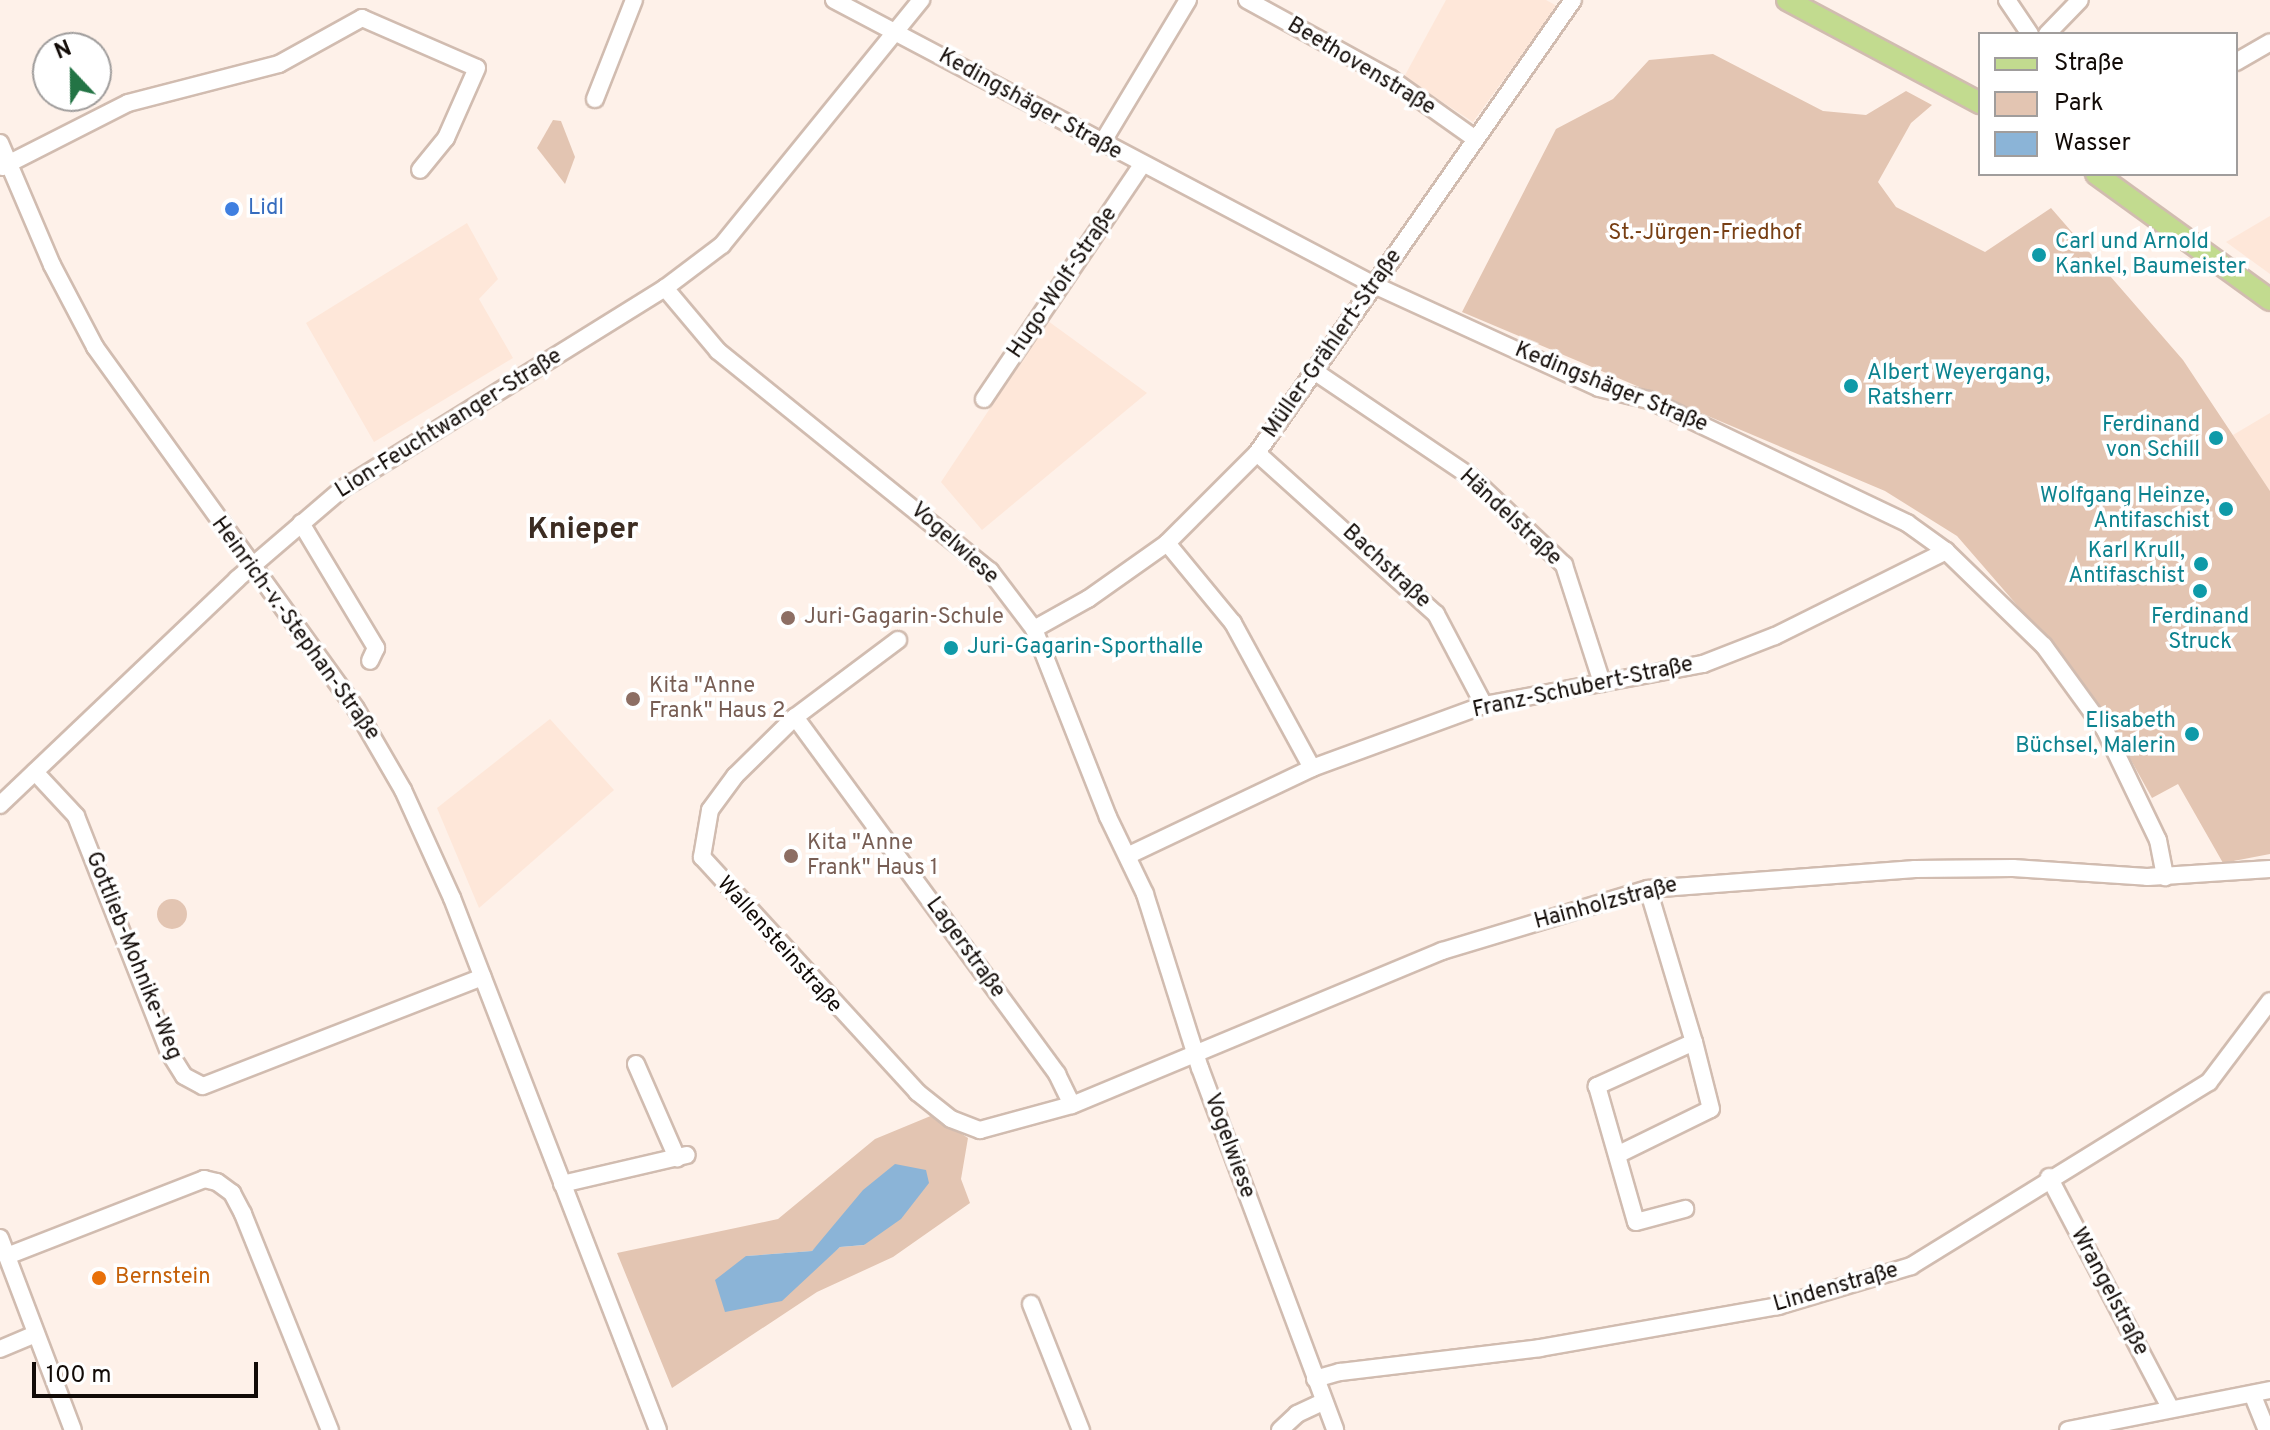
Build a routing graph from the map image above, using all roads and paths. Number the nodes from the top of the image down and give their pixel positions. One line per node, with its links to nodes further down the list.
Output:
1 (634, 0): 15 (street)
2 (834, 0): 10 (street, Kedingshäger Straße)
3 (921, 0): 10 (street)
4 (1188, 0): 19 (street)
5 (1247, 0): 17 (street, Beethovenstraße)
6 (1573, 0): 17 (street, Müller-Grählert-Straße)
7 (1787, 0): 16 (main road)
8 (2007, 0): 11 (street)
9 (2080, 0): 12 (street)
10 (896, 31): 19 (street, Kedingshäger Straße); 25 (street)
11 (2029, 32)
12 (2049, 32)
13 (2270, 42): 14 (street)
14 (2238, 61)
15 (595, 99)
16 (1978, 102)
17 (1474, 138): 24 (street, Müller-Grählert-Straße)
18 (0, 143): 20 (street, Heinrich-v.-Stephan-Straße)
19 (1102, 143): 21 (street, Kedingshäger Straße)
20 (5, 166): 22 (street); 33 (street, Heinrich-v.-Stephan-Straße)
21 (1141, 166): 24 (street, Kedingshäger Straße); 28 (street, Hugo-Wolf-Straße)
22 (420, 170)
23 (2099, 176): 26 (main road)
24 (1374, 285): 27 (street, Müller-Grählert-Straße); 32 (street, Kedingshäger Straße)
25 (665, 288): 30 (street, Lion-Feuchtwanger-Straße); 34 (street, Vogelwiese)
26 (2270, 300)
27 (1317, 373): 29 (street, Müller-Grählert-Straße); 37 (street, Händelstraße)
28 (984, 399)
29 (1257, 453): 31 (street, Müller-Grählert-Straße); 38 (street, Bachstraße)
30 (301, 523): 33 (street, Lion-Feuchtwanger-Straße); 36 (street)
31 (1167, 543): 34 (street, Müller-Grählert-Straße); 40 (street)
32 (1946, 551): 37 (street, Franz-Schubert-Straße); 45 (street, Kedingshäger Straße)
33 (251, 566): 41 (street, Lion-Feuchtwanger-Straße); 47 (street, Heinrich-v.-Stephan-Straße)
34 (1034, 629): 43 (street, Vogelwiese)
35 (898, 640): 39 (street, Wallensteinstraße)
36 (370, 661)
37 (1602, 683): 38 (street, Franz-Schubert-Straße)
38 (1484, 705): 40 (street, Franz-Schubert-Straße)
39 (795, 717): 52 (street, Lagerstraße); 52 (street, Wallensteinstraße)
40 (1312, 768): 43 (street, Franz-Schubert-Straße)
41 (35, 772): 42 (street, Lion-Feuchtwanger-Straße); 47 (street, Gottlieb-Mohnike-Weg)
42 (0, 805)
43 (1129, 855): 50 (street, Vogelwiese)
44 (2270, 869): 45 (street, Hainholzstraße)
45 (2165, 877): 46 (street, Hainholzstraße)
46 (1648, 889): 49 (street); 50 (street, Hainholzstraße)
47 (483, 977): 55 (street, Heinrich-v.-Stephan-Straße)
48 (2270, 1001): 54 (street, Lindenstraße)
49 (1694, 1042): 53 (street); 53 (street)
50 (1196, 1053): 52 (street, Hainholzstraße); 62 (street, Vogelwiese)
51 (636, 1064): 55 (street)
52 (1072, 1105)
53 (1619, 1154): 56 (street)
54 (2049, 1177): 62 (street, Lindenstraße); 66 (street, Wrangelstraße)
55 (562, 1184): 69 (street, Heinrich-v.-Stephan-Straße)
56 (1685, 1209)
57 (0, 1238): 58 (street)
58 (7, 1256): 60 (street); 67 (street)
59 (1031, 1304): 70 (street)
60 (36, 1334): 61 (street); 68 (street)
61 (0, 1349)
62 (1315, 1379): 65 (street, Vogelwiese)
63 (2270, 1390): 64 (street)
64 (2253, 1396): 66 (street); 74 (street)
65 (1323, 1402): 71 (street); 72 (street, Vogelwiese)
66 (2170, 1407): 73 (street)
67 (325, 1428)
68 (73, 1430)
69 (658, 1430)
70 (1081, 1430)
71 (1280, 1430)
72 (1335, 1430)
73 (2068, 1430)
74 (2267, 1430)

